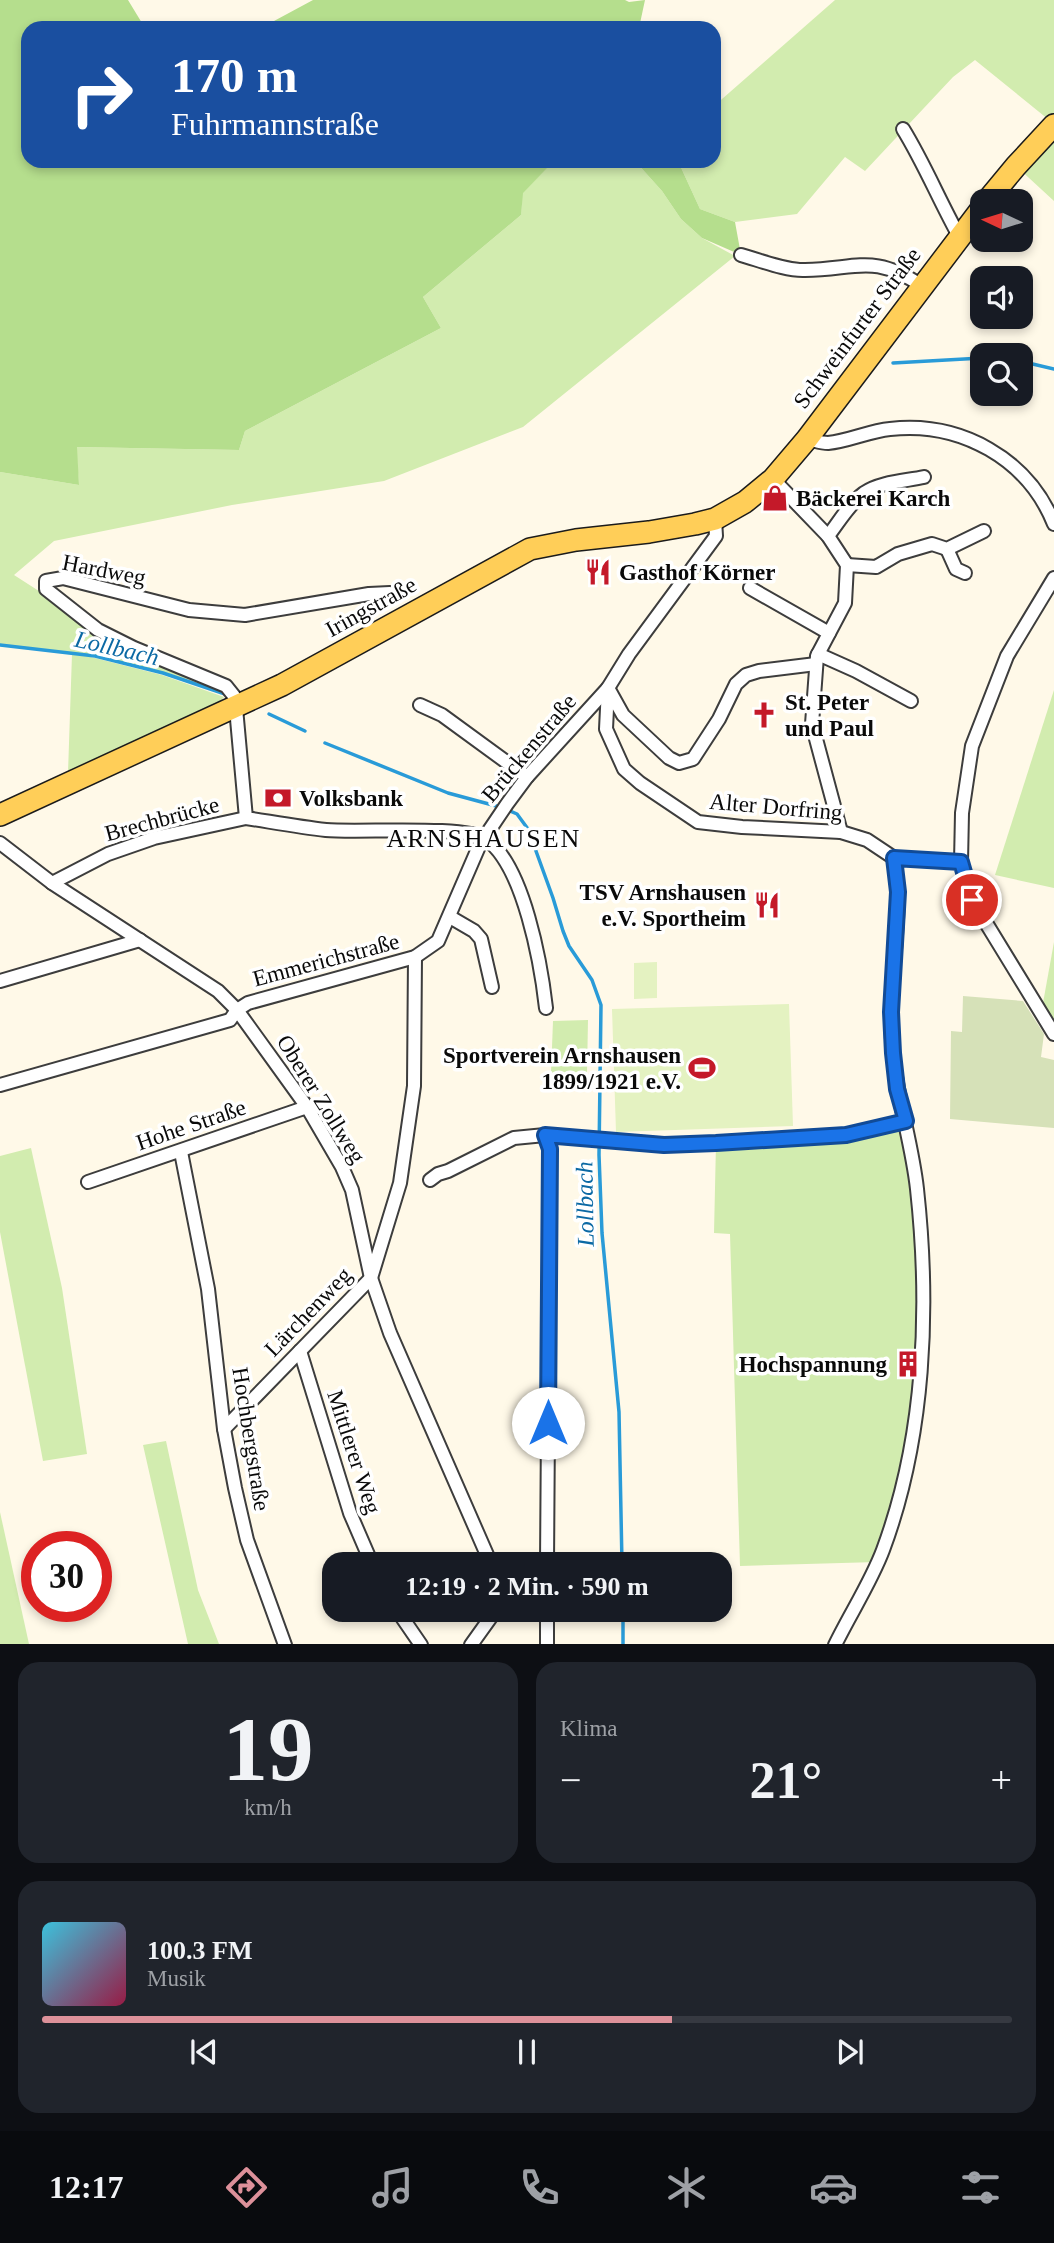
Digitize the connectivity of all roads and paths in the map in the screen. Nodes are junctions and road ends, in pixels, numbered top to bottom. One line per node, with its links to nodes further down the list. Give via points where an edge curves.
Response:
1 (1054, 125): 3 (main road)
2 (903, 129): 5 (street)
3 (997, 189)
4 (970, 223): 5 (main road, Schweinfurter Straße)
5 (959, 236): 7 (main road, Schweinfurter Straße)
6 (741, 255): 7 (street, via 802,271 869,264 892,269)
7 (922, 286): 8 (main road, Schweinfurter Straße)
8 (807, 439): 10 (main road, Schweinfurter Straße); 12 (street, via 826,443 892,429 961,437 987,447 1032,483)
9 (923, 477): 14 (street, via 865,493)
10 (773, 479): 11 (main road, Iringstraße); 14 (street)
11 (715, 519): 23 (street, Alter Dorfring, via 716,536); 26 (main road, Iringstraße, via 530,549)
12 (1054, 524)
13 (984, 531): 15 (street)
14 (828, 536): 16 (street)
15 (947, 549): 16 (street, via 932,544 898,554 876,567); 17 (street, via 956,569)
16 (846, 565): 21 (street, via 845,603)
17 (965, 573)
18 (1054, 578): 34 (street, via 1007,656 972,746 962,814)
19 (750, 588): 21 (street)
20 (390, 593): 26 (street, Hardweg, via 245,615 189,610 63,578 46,581 46,589 98,630 226,686)
21 (829, 632): 22 (street)
22 (817, 659): 23 (street, via 746,675 736,684 693,759 679,763 624,715); 24 (street, via 856,671); 30 (street, via 811,724)
23 (608, 688): 27 (street, Brückenstraße); 30 (street, Alter Dorfring, via 606,729 624,769 678,810 705,824)
24 (911, 701)
25 (420, 705): 27 (street, via 442,715)
26 (236, 708): 28 (main road, Iringstraße); 29 (street)
27 (527, 777): 31 (street, Brückenstraße)
28 (0, 815)
29 (246, 818): 31 (street, Brechbrücke, via 327,830 450,832); 35 (street, Brechbrücke, via 142,842)
30 (841, 832): 33 (street, Alter Dorfring, via 867,840)
31 (484, 838): 36 (street, Emmerichstraße); 41 (street, via 503,856 517,886 529,920)
32 (0, 844): 35 (street, Oberer Zollweg)
33 (894, 858): 34 (street, Alter Dorfring); 46 (street, via 898,892 891,1012 897,1089)
34 (961, 862): 43 (street, via 972,900)
35 (52, 883): 37 (street, Oberer Zollweg)
36 (450, 917): 38 (street, Emmerichstraße, via 438,941); 40 (street, via 481,939)
37 (140, 940): 39 (street); 42 (street, Oberer Zollweg, via 218,991)
38 (415, 957): 42 (street, Emmerichstraße, via 248,1003); 51 (street, Lärchenweg, via 414,1086 400,1183)
39 (0, 981)
40 (492, 987)
41 (547, 1008)
42 (237, 1010): 44 (street, Emmerichstraße, via 230,1020); 45 (street, Oberer Zollweg)
43 (1054, 1034)
44 (0, 1085)
45 (307, 1107): 48 (street, Hohe Straße); 51 (street, Oberer Zollweg, via 352,1190)
46 (906, 1121): 47 (street, via 846,1135 716,1143 664,1145); 64 (street, via 917,1188 925,1306 911,1453 883,1552)
47 (545, 1135): 49 (street, via 514,1138); 56 (street, via 550,1149)
48 (181, 1152): 50 (street, Hohe Straße); 53 (street, Hochbergstraße, via 208,1289)
49 (430, 1180)
50 (88, 1182)
51 (371, 1278): 52 (street, Lärchenweg); 55 (street, Oberer Zollweg, via 390,1333)
52 (300, 1351): 53 (street, Lärchenweg); 54 (street, Mittlerer Weg, via 350,1513)
53 (225, 1429): 60 (street, Hochbergstraße, via 247,1540)
54 (367, 1552)
55 (486, 1552)
56 (547, 1552)
57 (405, 1622): 61 (street)
58 (487, 1622): 62 (street)
59 (547, 1622): 63 (street)
60 (285, 1644)
61 (421, 1644)
62 (471, 1644)
63 (547, 1644)
64 (835, 1644)

